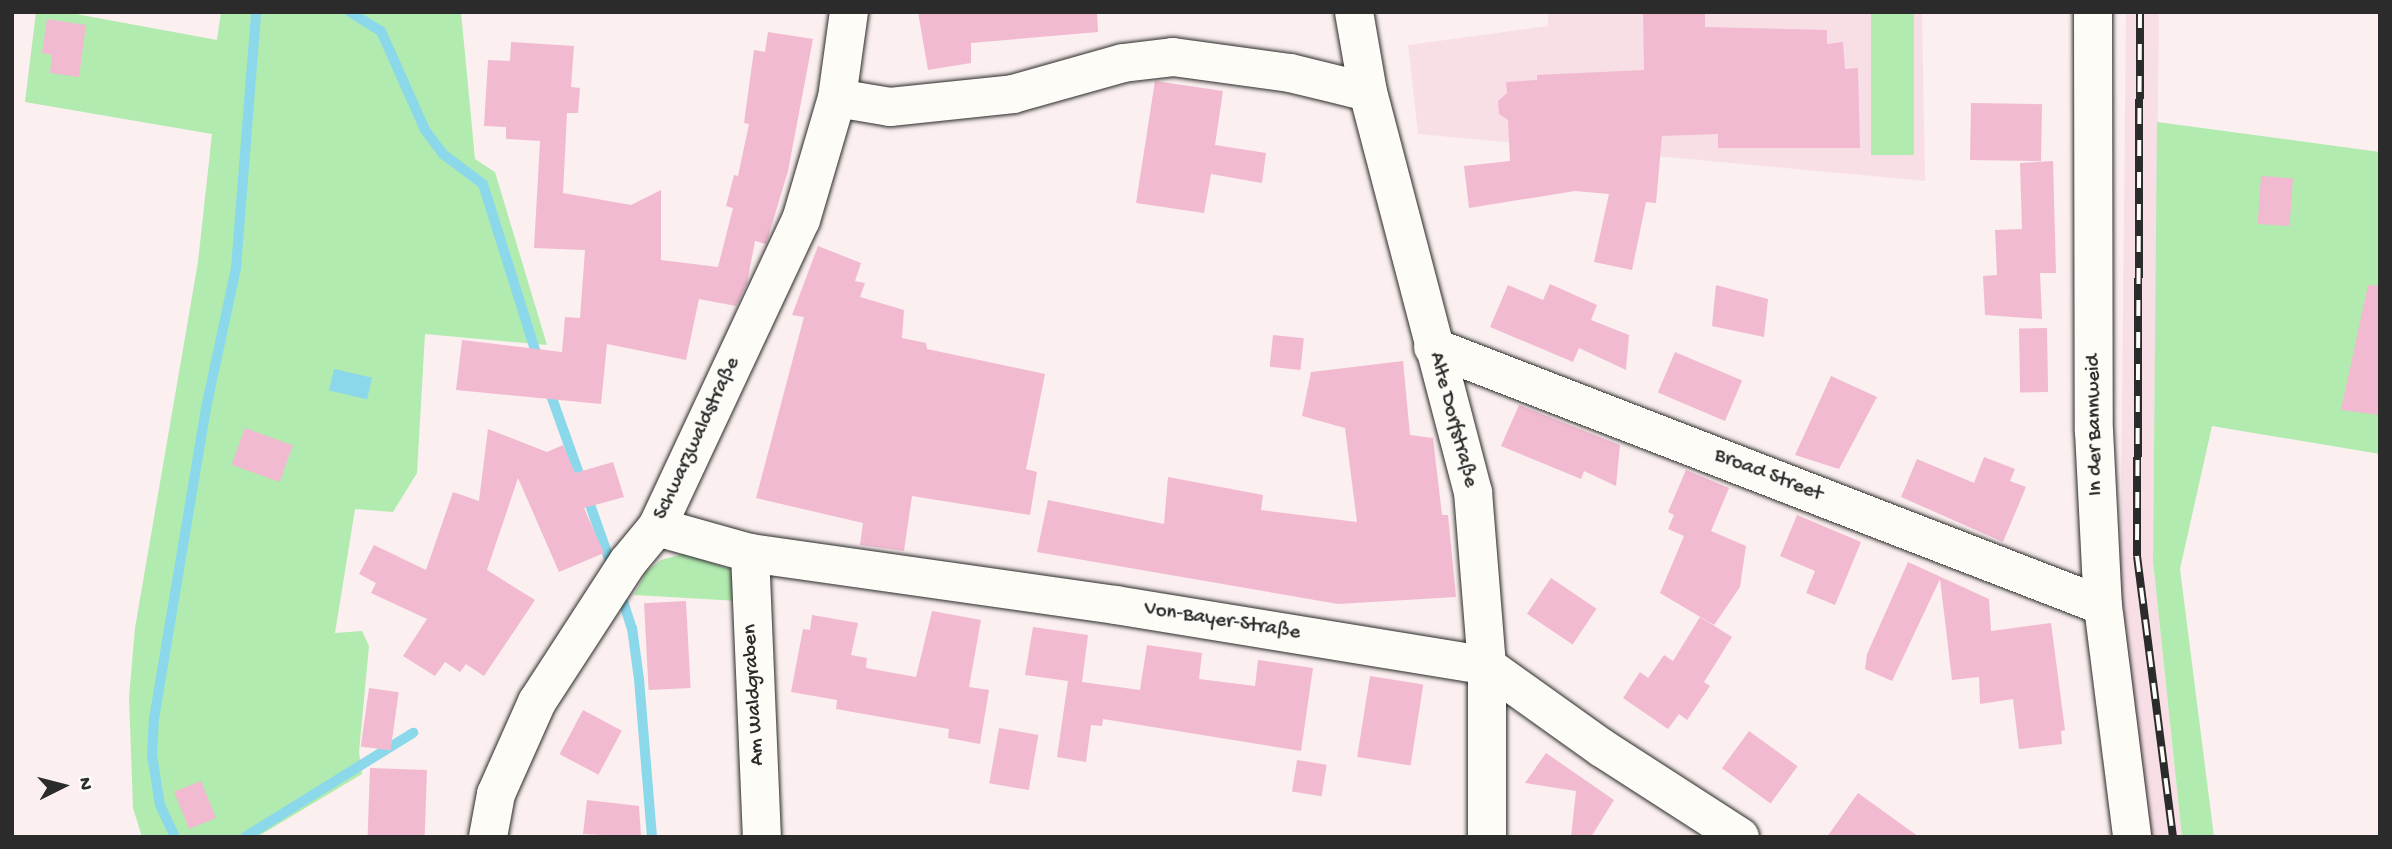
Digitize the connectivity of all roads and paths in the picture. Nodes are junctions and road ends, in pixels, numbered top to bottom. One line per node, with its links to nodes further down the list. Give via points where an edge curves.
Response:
1 (849, 12): 5 (street, Schwarzwaldstraße)
2 (1354, 12): 4 (street, Alte Dorfstraße)
3 (2093, 12): 9 (street, In der Bannweid, via 2094,431)
4 (1368, 92): 5 (street, via 1290,73 1173,57 1123,63 1013,94 890,107); 6 (street, Alte Dorfstraße)
5 (837, 98): 7 (street, Schwarzwaldstraße, via 801,220)
6 (1433, 347): 9 (street, Broad Street); 10 (street, Alte Dorfstraße, via 1473,492)
7 (657, 527): 8 (street, Von-Bayer-Straße); 11 (street, Schwarzwaldstraße, via 628,562 537,702 496,794)
8 (750, 553): 10 (street, Von-Bayer-Straße, via 1102,603); 12 (street, Am Waldgraben)
9 (2103, 606): 15 (street, In der Bannweid)
10 (1487, 666): 13 (street, Alte Dorfstraße); 14 (street, Von-Bayer-Straße, via 1602,748)
11 (488, 837)
12 (762, 837)
13 (1487, 837)
14 (1740, 837)
15 (2132, 837)

